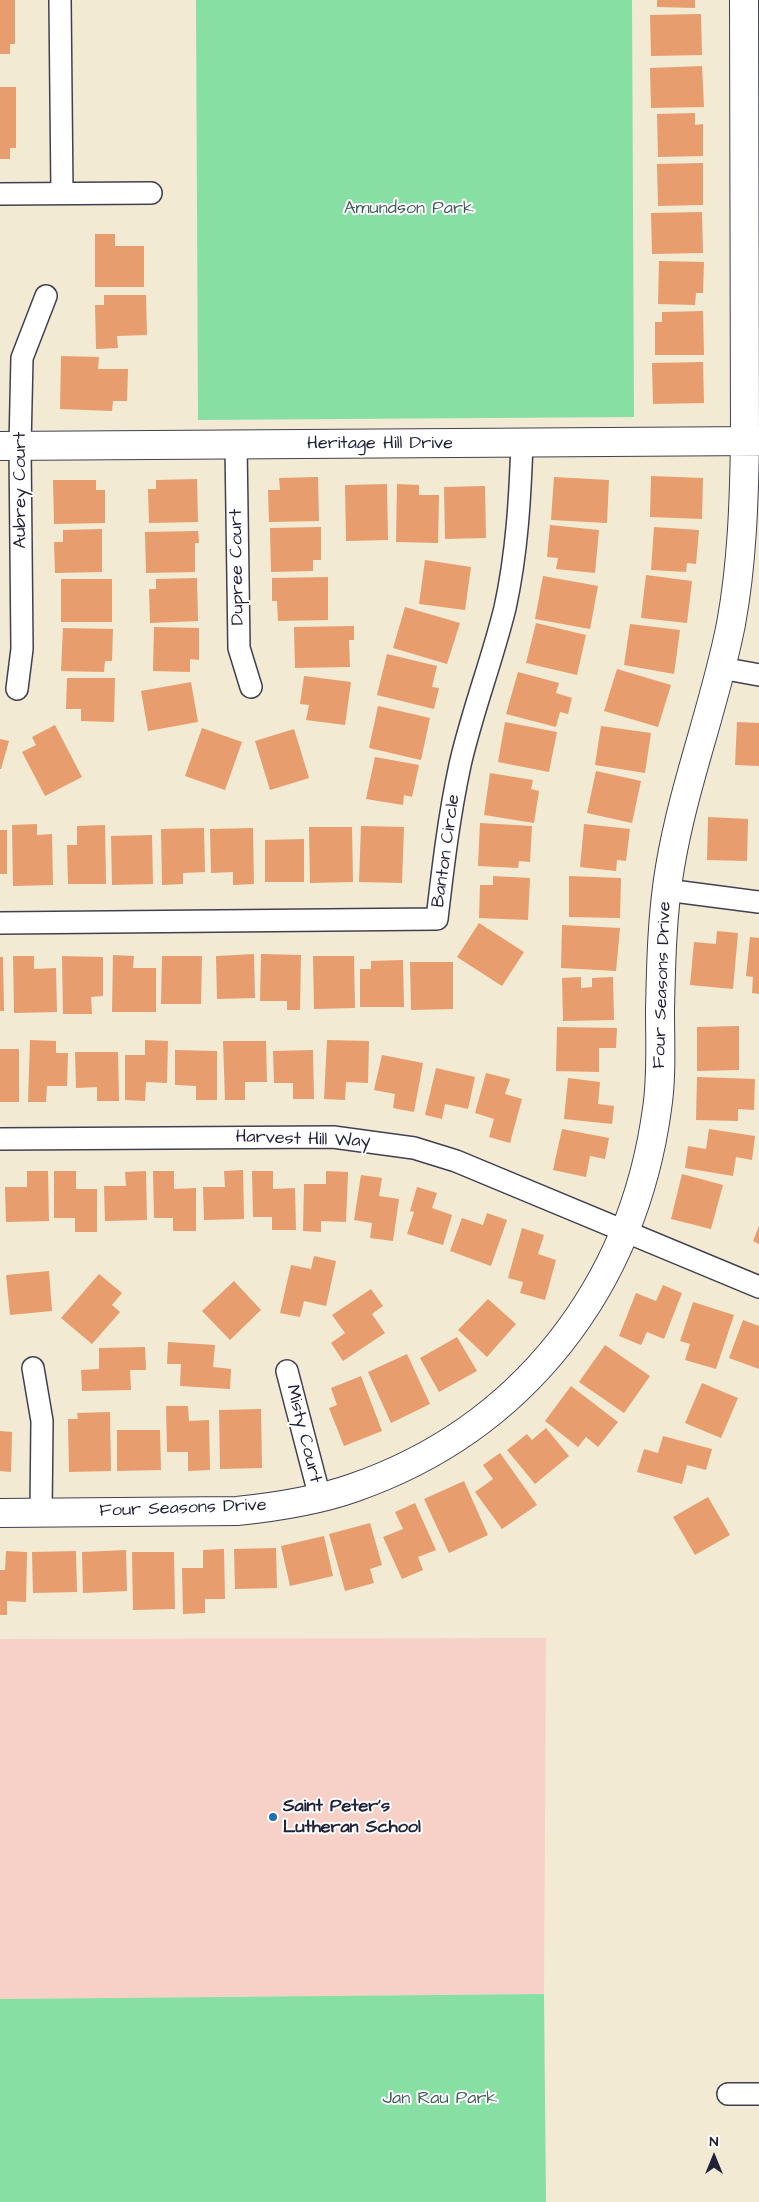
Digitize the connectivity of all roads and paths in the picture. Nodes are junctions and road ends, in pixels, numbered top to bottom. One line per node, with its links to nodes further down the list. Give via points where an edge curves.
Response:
1 (60, 0): 3 (street)
2 (744, 0): 6 (street, Four Seasons Drive)
3 (62, 193): 4 (street); 5 (street)
4 (151, 193)
5 (0, 194)
6 (752, 216): 8 (street, Four Seasons Drive)
7 (46, 296): 11 (street, Aubrey Court, via 22,358)
8 (752, 441): 9 (street, Heritage Hill Drive); 12 (street, Four Seasons Drive, via 740,566)
9 (522, 442): 10 (street, Heritage Hill Drive); 18 (street, Banton Circle, via 515,557 504,610 460,765 446,837 437,919)
10 (236, 445): 11 (street, Heritage Hill Drive); 14 (street, Dupree Court, via 239,648)
11 (10, 446): 15 (street, Aubrey Court, via 22,650)
12 (721, 668): 13 (street); 16 (street, Four Seasons Drive, via 690,773)
13 (759, 675)
14 (251, 687)
15 (17, 689)
16 (666, 890): 17 (street); 20 (street, Four Seasons Drive, via 658,1105 649,1160)
17 (759, 902)
18 (0, 923)
19 (0, 1139): 20 (street, Harvest Hill Way, via 333,1137 377,1142 414,1148 456,1161)
20 (626, 1231): 21 (street, Harvest Hill Way); 24 (street, Four Seasons Drive, via 594,1297 562,1342 502,1404 438,1449 396,1471)
21 (759, 1287)
22 (32, 1368): 26 (street, via 42,1421)
23 (287, 1371): 24 (street, Misty Court)
24 (320, 1498): 26 (street, Four Seasons Drive, via 276,1507 237,1510)
25 (0, 1513): 26 (street, Four Seasons Drive)
26 (41, 1513)
27 (728, 2094): 28 (street)
28 (759, 2094)

